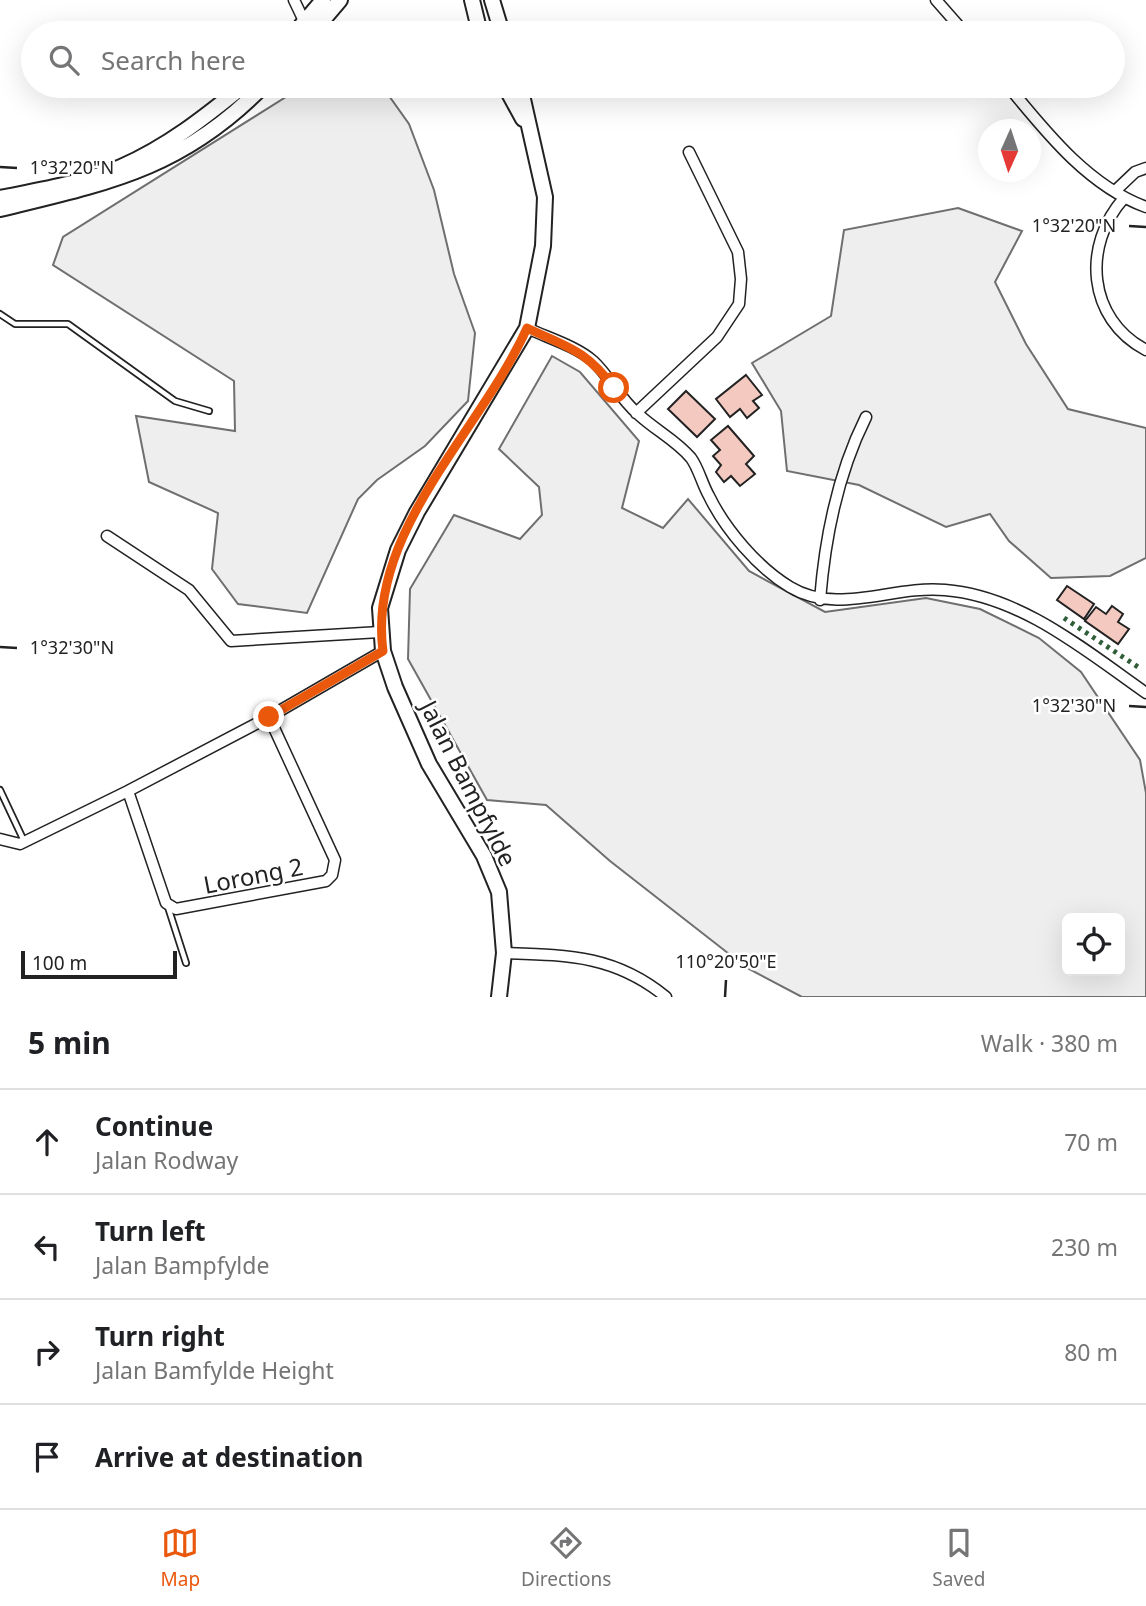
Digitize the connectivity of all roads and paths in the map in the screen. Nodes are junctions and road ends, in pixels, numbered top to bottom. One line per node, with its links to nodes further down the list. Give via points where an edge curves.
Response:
1 (294, 0): 7 (street)
2 (323, 0): 8 (street)
3 (340, 0): 9 (street)
4 (472, 0): 10 (street)
5 (492, 0): 11 (street)
6 (936, 0): 12 (street)
7 (301, 21)
8 (310, 21)
9 (315, 21)
10 (477, 21)
11 (498, 21)
12 (954, 21)
13 (228, 98): 22 (street, via 188,130 121,167)
14 (249, 98): 25 (street, via 195,143 155,164 113,182)
15 (512, 98): 18 (street, Jalan Bampfylde)
16 (523, 98): 18 (street, Jalan Bampfylde)
17 (1018, 98): 21 (street, via 1065,151)
18 (529, 130): 27 (street, Jalan Bampfylde, via 545,197 543,246)
19 (689, 152): 30 (street, via 738,252 739,304 717,337)
20 (1146, 168): 21 (street)
21 (1115, 191): 23 (street)
22 (0, 198)
23 (1125, 198): 24 (street); 28 (street, via 1104,225 1098,285 1101,305 1111,323)
24 (1146, 206)
25 (0, 209)
26 (0, 314): 29 (lane, via 15,324 68,324 175,401)
27 (527, 328): 30 (street, via 595,362); 34 (street, Jalan Bampfylde, via 442,467 398,550 380,608)
28 (1146, 350)
29 (209, 411)
30 (636, 413): 33 (street, via 693,460 722,519 759,561 788,586)
31 (866, 416): 33 (street, via 841,480)
32 (107, 536): 34 (street, via 189,590 231,641)
33 (820, 600): 36 (street, via 854,601 919,589 975,595 1050,627)
34 (380, 632): 35 (street, Jalan Bampfylde)
35 (383, 651): 37 (street); 43 (street, Jalan Bampfylde, via 429,764 484,856 499,892)
36 (1146, 693)
37 (269, 717): 39 (street); 42 (street, Lorong 2, via 335,860 332,875 326,881)
38 (0, 790): 41 (lane)
39 (128, 791): 41 (street); 42 (street)
40 (0, 839): 41 (street, via 13,844)
41 (25, 841)
42 (171, 906): 44 (lane)
43 (504, 953): 45 (street, Jalan Bampfylde); 46 (street, via 562,955 615,965)
44 (186, 964)
45 (499, 997)
46 (666, 997)

